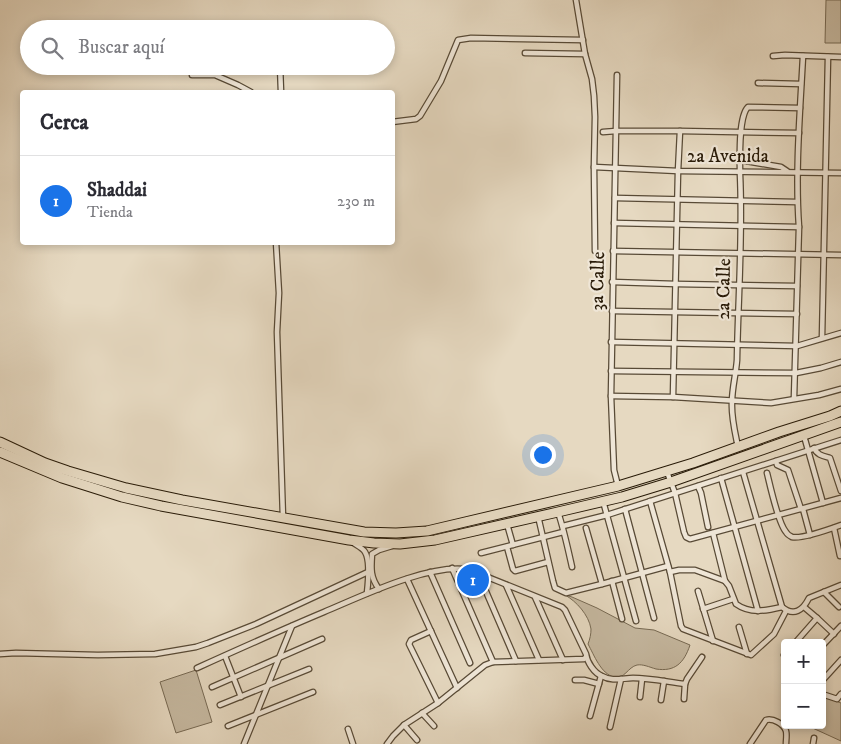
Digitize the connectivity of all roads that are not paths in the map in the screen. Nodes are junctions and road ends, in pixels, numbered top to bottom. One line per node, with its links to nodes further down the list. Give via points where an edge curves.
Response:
1 (576, 0): 2 (street)
2 (583, 40): 4 (street); 19 (street, via 458,40 441,80 420,116)
3 (525, 53): 4 (street)
4 (586, 54): 26 (street, via 594,96)
5 (773, 56): 6 (street)
6 (803, 56): 7 (street); 15 (street)
7 (828, 57): 8 (street); 32 (street)
8 (841, 57)
9 (192, 75): 11 (street)
10 (215, 75): 16 (street)
11 (215, 75)
12 (280, 75): 17 (street)
13 (617, 75): 20 (street, 3a Calle)
14 (758, 82): 15 (street)
15 (801, 84): 18 (street)
16 (247, 90)
17 (281, 90)
18 (800, 108): 22 (street, 2a Calle, via 748,107); 24 (street)
19 (395, 122)
20 (616, 131): 21 (street); 23 (street); 27 (street, 3a Calle)
21 (680, 131): 22 (street); 28 (street)
22 (740, 131): 24 (street); 25 (street, 2a Calle)
23 (603, 132)
24 (799, 133): 31 (street)
25 (740, 160): 29 (street, 2a Calle); 30 (street)
26 (594, 168): 27 (street, 2a Avenida); 43 (street)
27 (615, 169): 28 (street, 2a Avenida); 34 (street, 3a Calle)
28 (678, 171): 29 (street, 2a Avenida); 35 (street)
29 (740, 171): 30 (street, 2a Avenida); 36 (street, 2a Calle)
30 (788, 171): 31 (street, 2a Avenida)
31 (798, 172): 32 (street, 2a Avenida); 37 (street)
32 (825, 172): 33 (street, 2a Avenida); 48 (street)
33 (841, 173)
34 (615, 198): 35 (street); 38 (street, 3a Calle)
35 (678, 199): 36 (street); 39 (street)
36 (742, 200): 37 (street); 40 (street, 2a Calle)
37 (797, 202): 41 (street)
38 (614, 223): 39 (street); 44 (street, 3a Calle)
39 (677, 223): 40 (street); 45 (street)
40 (741, 225): 41 (street); 46 (street, 2a Calle)
41 (799, 227): 47 (street)
42 (276, 245): 105 (street)
43 (595, 250)
44 (613, 251): 45 (street); 50 (street, 3a Calle)
45 (677, 252): 46 (street); 51 (street)
46 (740, 254): 47 (street); 52 (street, 2a Calle)
47 (798, 254): 48 (street); 53 (street)
48 (824, 255): 49 (street); 59 (street)
49 (841, 255)
50 (612, 282): 51 (street); 54 (street, 3a Calle)
51 (676, 284): 52 (street); 55 (street)
52 (739, 285): 53 (street); 56 (street, 2a Calle)
53 (797, 286): 57 (street)
54 (612, 311): 55 (street); 60 (street, 3a Calle)
55 (675, 312): 56 (street); 61 (street)
56 (739, 313): 57 (street); 62 (street, 2a Calle)
57 (797, 314): 63 (street)
58 (841, 333): 59 (street)
59 (822, 338): 63 (street)
60 (611, 342): 61 (street); 65 (street, 3a Calle)
61 (675, 343): 62 (street); 66 (street)
62 (737, 345): 63 (street); 67 (street, 2a Calle)
63 (797, 346): 68 (street)
64 (841, 362): 68 (street)
65 (611, 371): 66 (street); 70 (street, 3a Calle)
66 (674, 372): 67 (street); 71 (street)
67 (736, 372): 68 (street); 73 (street, 2a Calle)
68 (796, 373): 72 (street)
69 (841, 388): 72 (street)
70 (611, 396): 71 (street); 89 (street, 3a Calle, via 614,470)
71 (673, 397): 73 (street)
72 (794, 398): 73 (street, via 771,403)
73 (732, 400): 79 (street, 2a Calle)
74 (841, 412): 79 (highway)
75 (841, 422): 76 (highway)
76 (804, 436): 81 (street); 88 (highway)
77 (841, 440): 80 (street)
78 (0, 442): 99 (highway, via 53,466 104,482 157,496)
79 (738, 447): 84 (highway)
80 (814, 448): 81 (street); 91 (street, via 820,455 830,458)
81 (808, 450): 83 (street); 96 (street)
82 (0, 452): 104 (highway, via 103,492)
83 (776, 461): 85 (street); 98 (street, via 777,465 788,470)
84 (667, 472): 88 (street); 89 (highway)
85 (743, 472): 87 (street); 106 (street)
86 (767, 473): 102 (street)
87 (721, 478): 90 (street); 112 (street)
88 (671, 482): 92 (street); 94 (highway)
89 (618, 486): 105 (highway, via 427,531 396,534 364,532)
90 (698, 486): 92 (street); 111 (street)
91 (841, 491)
92 (675, 493): 95 (street); 116 (street, via 686,537 690,539)
93 (841, 498): 96 (street)
94 (603, 501): 100 (highway); 101 (street)
95 (650, 501): 97 (street); 126 (street)
96 (822, 503): 98 (street)
97 (625, 509): 101 (street); 131 (street)
98 (802, 509): 102 (street); 117 (street)
99 (242, 511): 104 (highway, via 248,514 247,518); 105 (highway)
100 (558, 512): 103 (highway); 110 (street)
101 (606, 515): 110 (street); 134 (street)
102 (779, 515): 106 (street); 117 (street, via 786,534 792,537)
103 (538, 516): 108 (highway); 118 (street)
104 (222, 517): 107 (highway)
105 (283, 518): 107 (highway, via 278,521 251,517)
106 (757, 521): 112 (street); 150 (street)
107 (256, 523): 119 (highway)
108 (507, 524): 120 (highway); 121 (street)
109 (841, 525): 114 (street)
110 (563, 526): 115 (street)
111 (708, 527)
112 (735, 527): 116 (street); 151 (street)
113 (586, 528): 138 (street)
114 (834, 528): 117 (street); 124 (street)
115 (563, 532): 118 (street); 127 (street)
116 (713, 533): 137 (street)
117 (810, 534)
118 (542, 538): 121 (street); 125 (street)
119 (349, 540): 120 (highway); 129 (street, via 366,553)
120 (400, 544): 141 (street, via 372,554 374,582)
121 (513, 545): 122 (street)
122 (507, 546): 123 (street); 125 (street, via 515,571)
123 (481, 553)
124 (840, 556)
125 (548, 562): 138 (street, via 555,588 560,591 566,593)
126 (668, 566): 131 (street); 132 (street)
127 (572, 567)
128 (452, 568): 130 (street); 133 (street); 175 (street)
129 (368, 572): 144 (street); 165 (street, via 256,624 196,647 155,654)
130 (430, 572): 135 (street); 176 (street)
131 (643, 572): 134 (street); 152 (street)
132 (670, 572): 137 (street, via 695,570); 163 (street, via 682,626)
133 (478, 573): 139 (street); 174 (street)
134 (625, 578): 136 (street); 155 (street)
135 (407, 579): 141 (street); 159 (street)
136 (612, 581): 138 (street); 154 (street)
137 (725, 581): 146 (street)
138 (602, 584)
139 (506, 585): 145 (street); 171 (street)
140 (841, 585): 143 (street)
141 (379, 589): 144 (street)
142 (698, 591): 149 (street)
143 (824, 592): 147 (street); 148 (street, via 809,598)
144 (367, 594): 156 (street)
145 (535, 597): 170 (street, via 565,610); 172 (street)
146 (734, 599): 149 (street); 151 (street, via 742,608)
147 (839, 607)
148 (804, 608): 150 (street, via 794,612); 153 (street)
149 (703, 609): 163 (street)
150 (784, 609): 151 (street); 166 (street, via 774,634 752,655)
151 (758, 611)
152 (654, 618)
153 (817, 618): 160 (street); 162 (street)
154 (622, 619)
155 (636, 621)
156 (292, 626): 167 (street); 169 (street)
157 (841, 626): 160 (street)
158 (739, 628): 166 (street)
159 (431, 631): 190 (street); 198 (street, via 409,644)
160 (834, 634): 164 (street)
161 (322, 639): 169 (street)
162 (799, 639)
163 (713, 641): 166 (street)
164 (826, 642)
165 (0, 654)
166 (747, 654)
167 (225, 656): 177 (street); 181 (street)
168 (702, 656): 187 (street)
169 (280, 657): 181 (street); 188 (street)
170 (586, 657): 172 (street); 179 (street)
171 (540, 660): 172 (street); 174 (street)
172 (563, 660)
173 (841, 660): 180 (street)
174 (516, 661): 175 (street)
175 (493, 662): 190 (street)
176 (470, 663)
177 (197, 668)
178 (308, 669): 188 (street)
179 (601, 676): 182 (street); 186 (street)
180 (826, 677)
181 (233, 678): 189 (street); 194 (street)
182 (621, 679): 183 (street); 206 (street)
183 (642, 679): 185 (street); 195 (street)
184 (575, 680): 186 (street)
185 (664, 681): 187 (street); 197 (street)
186 (599, 684): 202 (street)
187 (685, 684): 196 (street)
188 (268, 686): 194 (street); 201 (street)
189 (212, 687)
190 (457, 688): 198 (street)
191 (313, 692): 201 (street)
192 (841, 694): 193 (street, via 837,699)
193 (826, 695)
194 (241, 697): 199 (street)
195 (640, 697)
196 (684, 699)
197 (661, 700)
198 (438, 704): 200 (street)
199 (220, 705)
200 (422, 713): 203 (street); 205 (street)
201 (256, 715): 204 (street); 210 (street)
202 (590, 716)
203 (404, 725): 209 (street); 212 (street)
204 (228, 726)
205 (434, 726)
206 (610, 727)
207 (348, 729): 211 (street)
208 (814, 738): 215 (street)
209 (417, 740)
210 (244, 744)
211 (353, 744)
212 (387, 744)
213 (750, 744): 214 (street, via 770,719 784,727)
214 (786, 744)
215 (813, 744)

